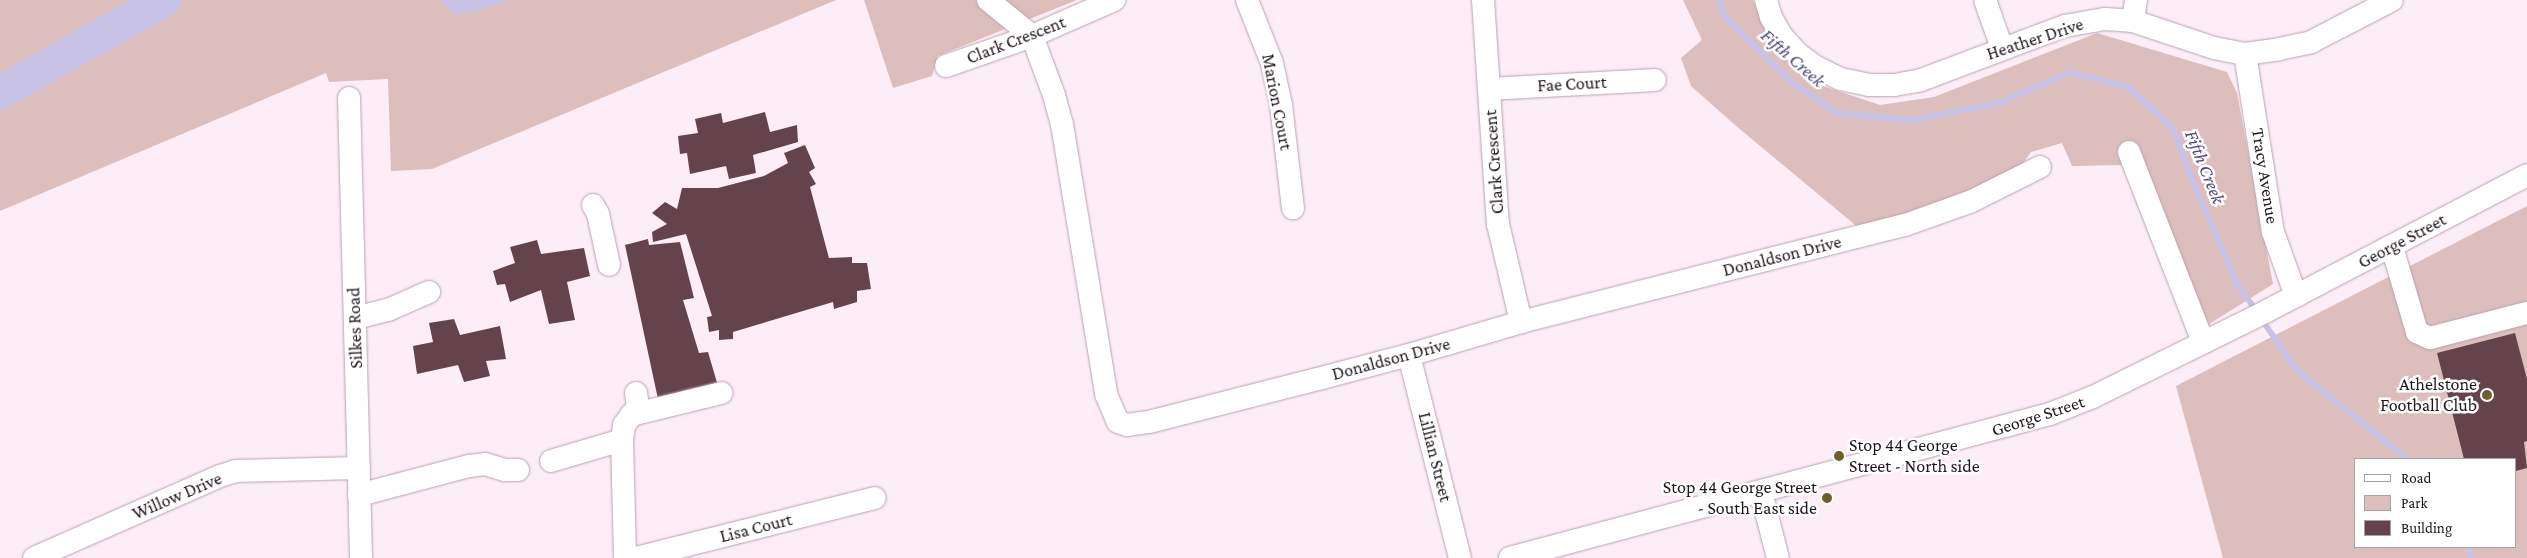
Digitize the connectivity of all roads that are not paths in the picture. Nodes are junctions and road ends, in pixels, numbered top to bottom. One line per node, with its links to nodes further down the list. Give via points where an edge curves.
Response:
1 (988, 0): 9 (street)
2 (1114, 0): 9 (street, Clark Crescent)
3 (1247, 0): 20 (street, Marion Court, via 1272,63 1281,105)
4 (1483, 0): 14 (street, Clark Crescent)
5 (1766, 0): 10 (street, Heather Drive, via 1771,17 1798,54 1841,79 1869,85 1921,80)
6 (1985, 0): 10 (street)
7 (2392, 0): 11 (street, Heather Drive, via 2311,42)
8 (2134, 11): 10 (street, Heather Drive, via 2065,26); 11 (street, Heather Drive, via 2214,48)
9 (1032, 36): 12 (street, Clark Crescent); 29 (street, Donaldson Drive, via 1062,124 1100,365 1106,394 1118,422 1128,425 1149,422)
10 (2002, 48)
11 (2245, 54): 24 (street, Tracy Avenue, via 2273,232)
12 (946, 66)
13 (1655, 80): 14 (street, Fae Court)
14 (1489, 89): 27 (street, Clark Crescent, via 1498,224)
15 (349, 98): 26 (street, Silkes Road)
16 (2129, 152): 28 (street, via 2159,203)
17 (2040, 167): 27 (street, Donaldson Drive, via 1972,201 1906,225)
18 (2527, 175): 21 (street, George Street)
19 (593, 205): 22 (street, via 598,214)
20 (1293, 208)
21 (2392, 247): 24 (street, George Street); 25 (street, via 2417,332 2430,338)
22 (609, 265)
23 (428, 292): 26 (street, via 388,310)
24 (2296, 296): 28 (street, George Street)
25 (2527, 313)
26 (355, 318): 35 (street, Silkes Road)
27 (1521, 322): 29 (street, Donaldson Drive)
28 (2203, 342): 37 (street, George Street, via 2092,397 2050,414)
29 (1409, 355): 44 (street, Lillian Street)
30 (636, 393): 32 (street, via 638,407)
31 (721, 393): 32 (street)
32 (631, 415): 33 (street, via 622,430)
33 (622, 440): 34 (street); 42 (street)
34 (551, 461)
35 (359, 468): 38 (street, Silkes Road); 40 (street, Willow Drive, via 236,472 220,476)
36 (518, 470): 38 (street, via 485,464 469,466)
37 (1760, 492): 45 (street, George Street); 46 (street)
38 (359, 495): 41 (street, Silkes Road)
39 (875, 498): 43 (street, Lisa Court)
40 (34, 558)
41 (361, 558)
42 (625, 558)
43 (636, 558)
44 (1460, 558)
45 (1510, 558)
46 (1778, 558)

